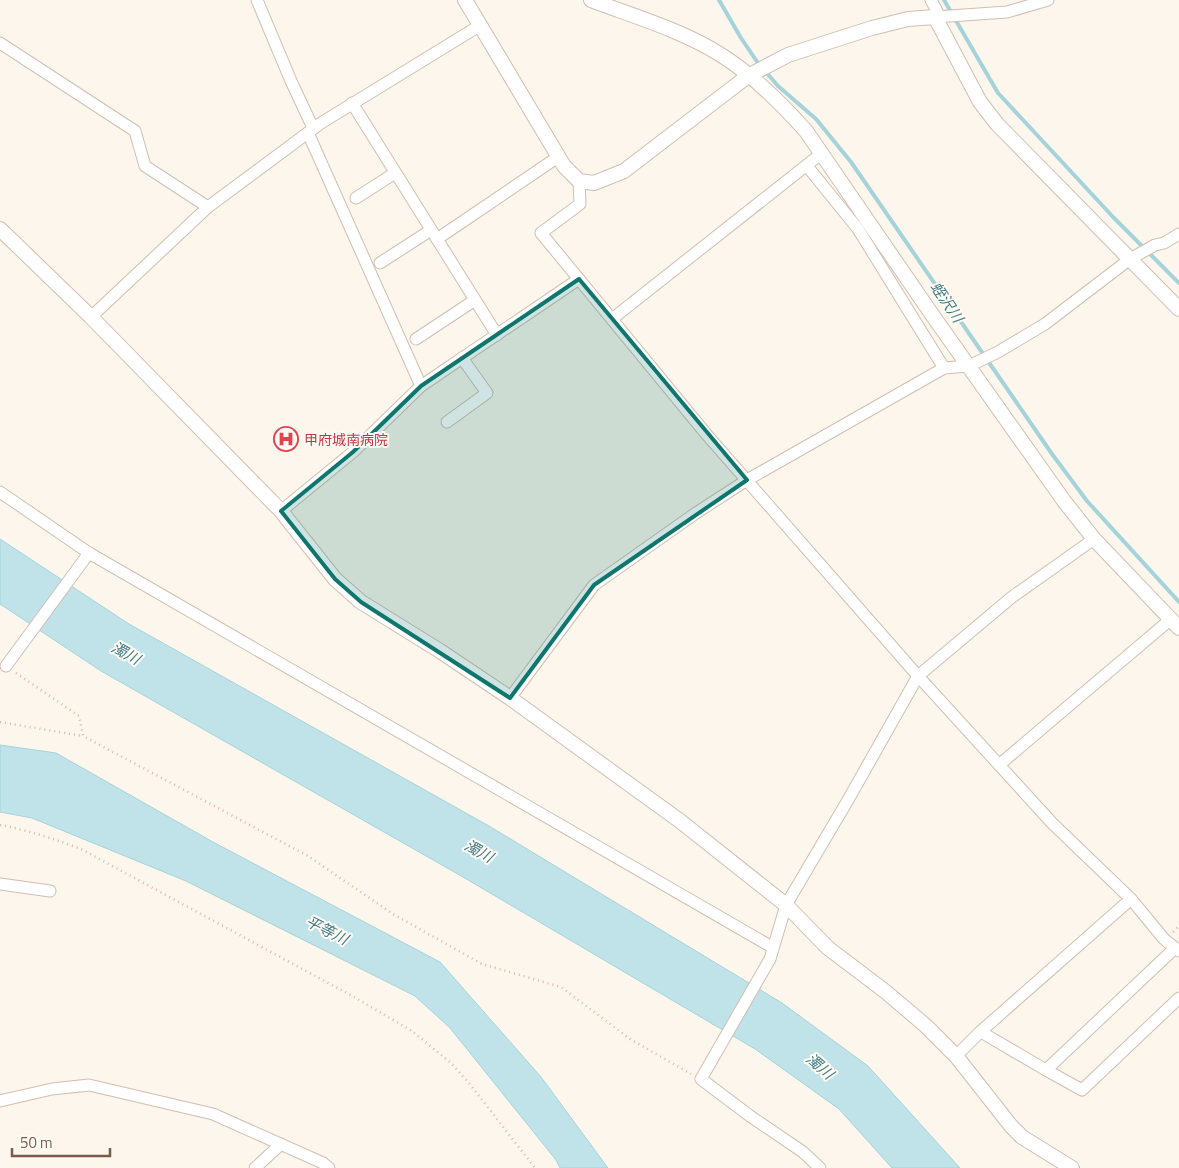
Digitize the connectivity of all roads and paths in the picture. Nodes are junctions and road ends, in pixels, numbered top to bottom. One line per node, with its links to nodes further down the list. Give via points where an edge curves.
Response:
1 (257, 0): 11 (street)
2 (465, 0): 7 (street)
3 (591, 0): 9 (street, via 686,37)
4 (930, 0): 6 (street)
5 (1048, 0): 6 (street, via 1008,12)
6 (939, 16): 9 (street, via 908,19 872,28 788,55); 24 (street, via 980,102 997,124)
7 (479, 26): 10 (street); 13 (street)
8 (0, 43): 19 (street, via 135,131 145,166)
9 (758, 71): 12 (street); 16 (street, via 624,171 594,183)
10 (352, 104): 11 (street); 15 (street)
11 (310, 130): 19 (street); 36 (street)
12 (822, 153): 14 (street); 18 (street)
13 (558, 157): 16 (street); 22 (street)
14 (807, 166): 20 (street); 30 (street)
15 (396, 172): 17 (street); 22 (street)
16 (579, 181): 26 (street, via 580,204 541,233)
17 (356, 198)
18 (858, 206): 20 (street); 34 (street)
19 (208, 207): 29 (street)
20 (846, 214): 35 (street)
21 (0, 229): 29 (street)
22 (434, 234): 25 (street); 27 (street)
23 (1179, 234): 24 (street)
24 (1133, 258): 28 (street); 34 (street, via 1045,324)
25 (380, 264)
26 (579, 280): 30 (street); 31 (street)
27 (475, 300): 31 (street); 32 (street)
28 (1179, 309)
29 (91, 317): 40 (street)
30 (612, 320): 38 (street)
31 (497, 335): 33 (street)
32 (416, 339)
33 (462, 358): 36 (street); 37 (street, via 487,394)
34 (973, 364): 35 (street); 41 (street, via 1064,501)
35 (944, 368): 38 (street)
36 (421, 386): 40 (street, via 353,452)
37 (447, 422)
38 (747, 480): 45 (street); 46 (street, via 594,585)
39 (0, 492): 42 (street)
40 (281, 511): 46 (street, via 335,579 361,602)
41 (1094, 539): 43 (street); 45 (street, via 1012,597)
42 (86, 558): 44 (street); 56 (street)
43 (1175, 623): 49 (street)
44 (6, 666): 48 (path, via 79,716)
45 (918, 676): 49 (street); 54 (street)
46 (510, 698): 54 (street, via 680,821)
47 (0, 722): 48 (path)
48 (82, 736): 61 (path, via 308,856 393,914 482,964 561,987 630,1039)
49 (999, 765): 53 (street)
50 (0, 825): 66 (path, via 51,837 81,849 412,1031 451,1063 469,1083)
51 (0, 884): 52 (street)
52 (50, 891)
53 (1131, 899): 55 (street); 58 (street)
54 (786, 905): 56 (street); 59 (street, via 828,948 893,998)
55 (1177, 949): 60 (street)
56 (771, 953): 61 (street)
57 (1179, 998): 60 (street, via 1082,1090)
58 (981, 1032): 59 (street); 60 (street)
59 (956, 1056): 68 (street, via 1022,1137)
60 (1046, 1070)
61 (704, 1074): 67 (street, via 750,1116)
62 (1, 1101): 63 (street, via 52,1089 89,1085 213,1114)
63 (281, 1144): 64 (street); 65 (street)
64 (255, 1168)
65 (329, 1168)
66 (535, 1168)
67 (820, 1168)
68 (1072, 1168)

